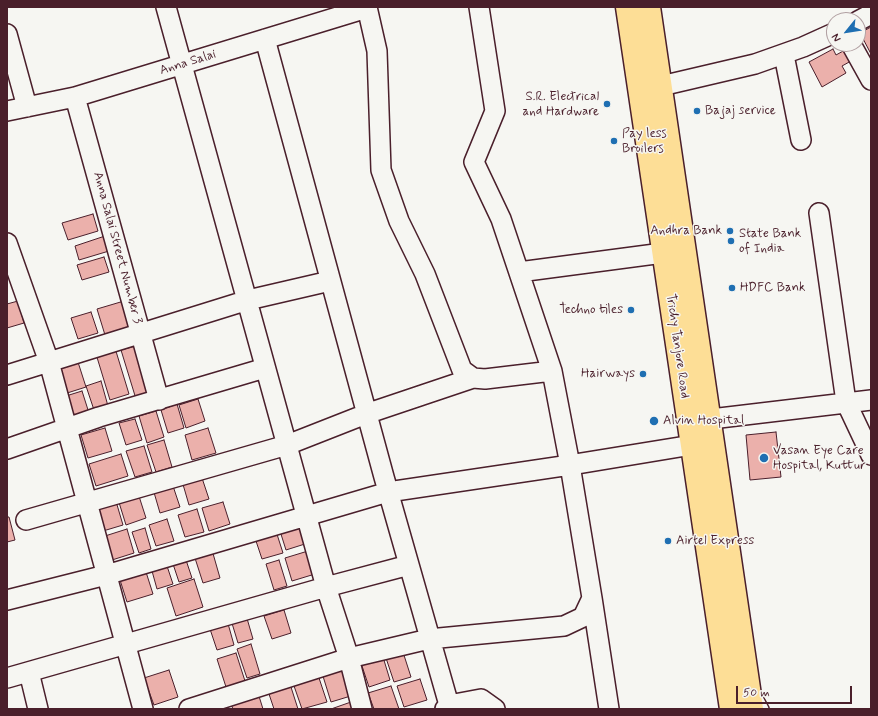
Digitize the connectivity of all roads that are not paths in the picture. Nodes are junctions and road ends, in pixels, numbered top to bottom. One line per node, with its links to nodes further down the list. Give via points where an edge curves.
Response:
1 (166, 7): 11 (street)
2 (479, 7): 21 (street, via 495,111 474,162 501,219)
3 (627, 7): 20 (highway, Trichy Tanjore Road)
4 (649, 7): 13 (highway, Trichy Tanjore Road)
5 (367, 8): 8 (street, Anna Salai); 30 (street, via 377,51 381,170 399,221 425,274 462,370)
6 (7, 34): 15 (street)
7 (826, 37): 10 (street)
8 (265, 40): 11 (street, Anna Salai); 22 (street)
9 (855, 52): 12 (street)
10 (784, 55): 13 (street); 17 (street)
11 (181, 65): 14 (street, Anna Salai); 24 (street)
12 (871, 80)
13 (661, 86): 35 (highway, Trichy Tanjore Road)
14 (74, 96): 15 (street, Anna Salai); 25 (street, Anna Salai Street Number 3)
15 (27, 107): 16 (street, Anna Salai)
16 (7, 111)
17 (801, 140)
18 (819, 213): 33 (street)
19 (7, 243): 23 (street)
20 (663, 254): 21 (street); 38 (highway, Trichy Tanjore Road)
21 (519, 272): 28 (street)
22 (330, 281): 24 (street); 34 (street)
23 (14, 283): 26 (street)
24 (248, 300): 25 (street); 27 (street)
25 (140, 333): 26 (street); 31 (street, Anna Salai Street Number 3)
26 (49, 362): 29 (street); 36 (street)
27 (265, 368): 31 (street); 37 (street)
28 (552, 371): 30 (street, via 485,379); 41 (street)
29 (7, 375)
30 (473, 378): 34 (street)
31 (159, 400): 36 (street)
32 (871, 400): 33 (street)
33 (846, 402): 35 (street); 40 (street)
34 (366, 414): 37 (street); 42 (street)
35 (711, 419): 56 (highway, Trichy Tanjore Road)
36 (68, 428): 39 (street); 43 (street)
37 (287, 445): 43 (street); 44 (street)
38 (692, 445): 41 (street); 64 (highway, Trichy Tanjore Road)
39 (7, 449)
40 (871, 455)
41 (570, 465): 42 (street); 49 (street)
42 (388, 492): 44 (street); 46 (street)
43 (87, 501): 45 (street); 47 (street)
44 (306, 516): 47 (street); 48 (street)
45 (26, 520)
46 (409, 565): 48 (street); 51 (street)
47 (106, 575): 50 (street); 52 (street)
48 (326, 587): 52 (street); 53 (street)
49 (592, 598): 51 (street, via 583,617 564,626); 63 (street)
50 (7, 600)
51 (429, 639): 53 (street); 57 (street)
52 (125, 646): 54 (street); 59 (street)
53 (349, 658): 60 (street); 61 (street)
54 (29, 672): 55 (street); 58 (street)
55 (7, 678)
56 (747, 679): 65 (highway, Trichy Tanjore Road); 66 (lane)
57 (447, 707): 62 (street, via 481,698)
58 (38, 709)
59 (143, 709)
60 (189, 709)
61 (362, 709)
62 (495, 709)
63 (609, 709)
64 (731, 709)
65 (752, 709)
66 (764, 709)

